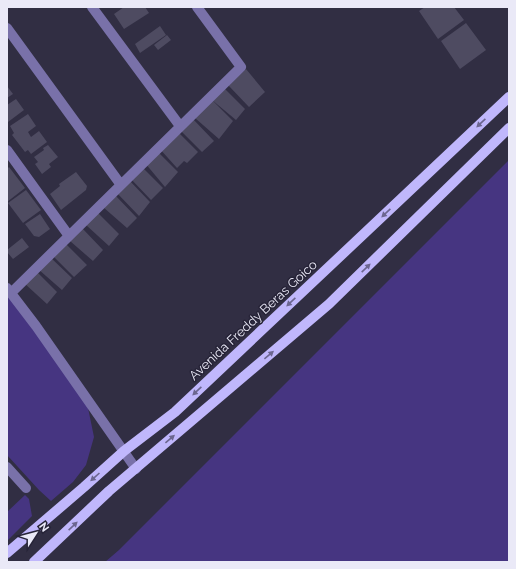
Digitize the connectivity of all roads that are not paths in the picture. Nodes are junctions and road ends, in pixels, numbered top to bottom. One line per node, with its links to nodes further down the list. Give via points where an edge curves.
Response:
1 (92, 7): 5 (street)
2 (197, 7): 5 (street, via 241,67)
3 (7, 28): 8 (street)
4 (509, 97): 11 (main road, Avenida Freddy Beras Goico, one-way to 11, via 175,412)
5 (180, 126): 8 (street)
6 (509, 128): 13 (main road, one-way to 6, via 328,304)
7 (7, 150): 9 (street)
8 (121, 185): 9 (street)
9 (69, 236): 10 (street)
10 (9, 290): 11 (street)
11 (124, 451): 13 (street); 15 (main road, Avenida Freddy Beras Goico, one-way to 15)
12 (7, 467): 14 (street)
13 (136, 468): 16 (main road, one-way to 13)
14 (26, 488)
15 (7, 553)
16 (34, 562)

